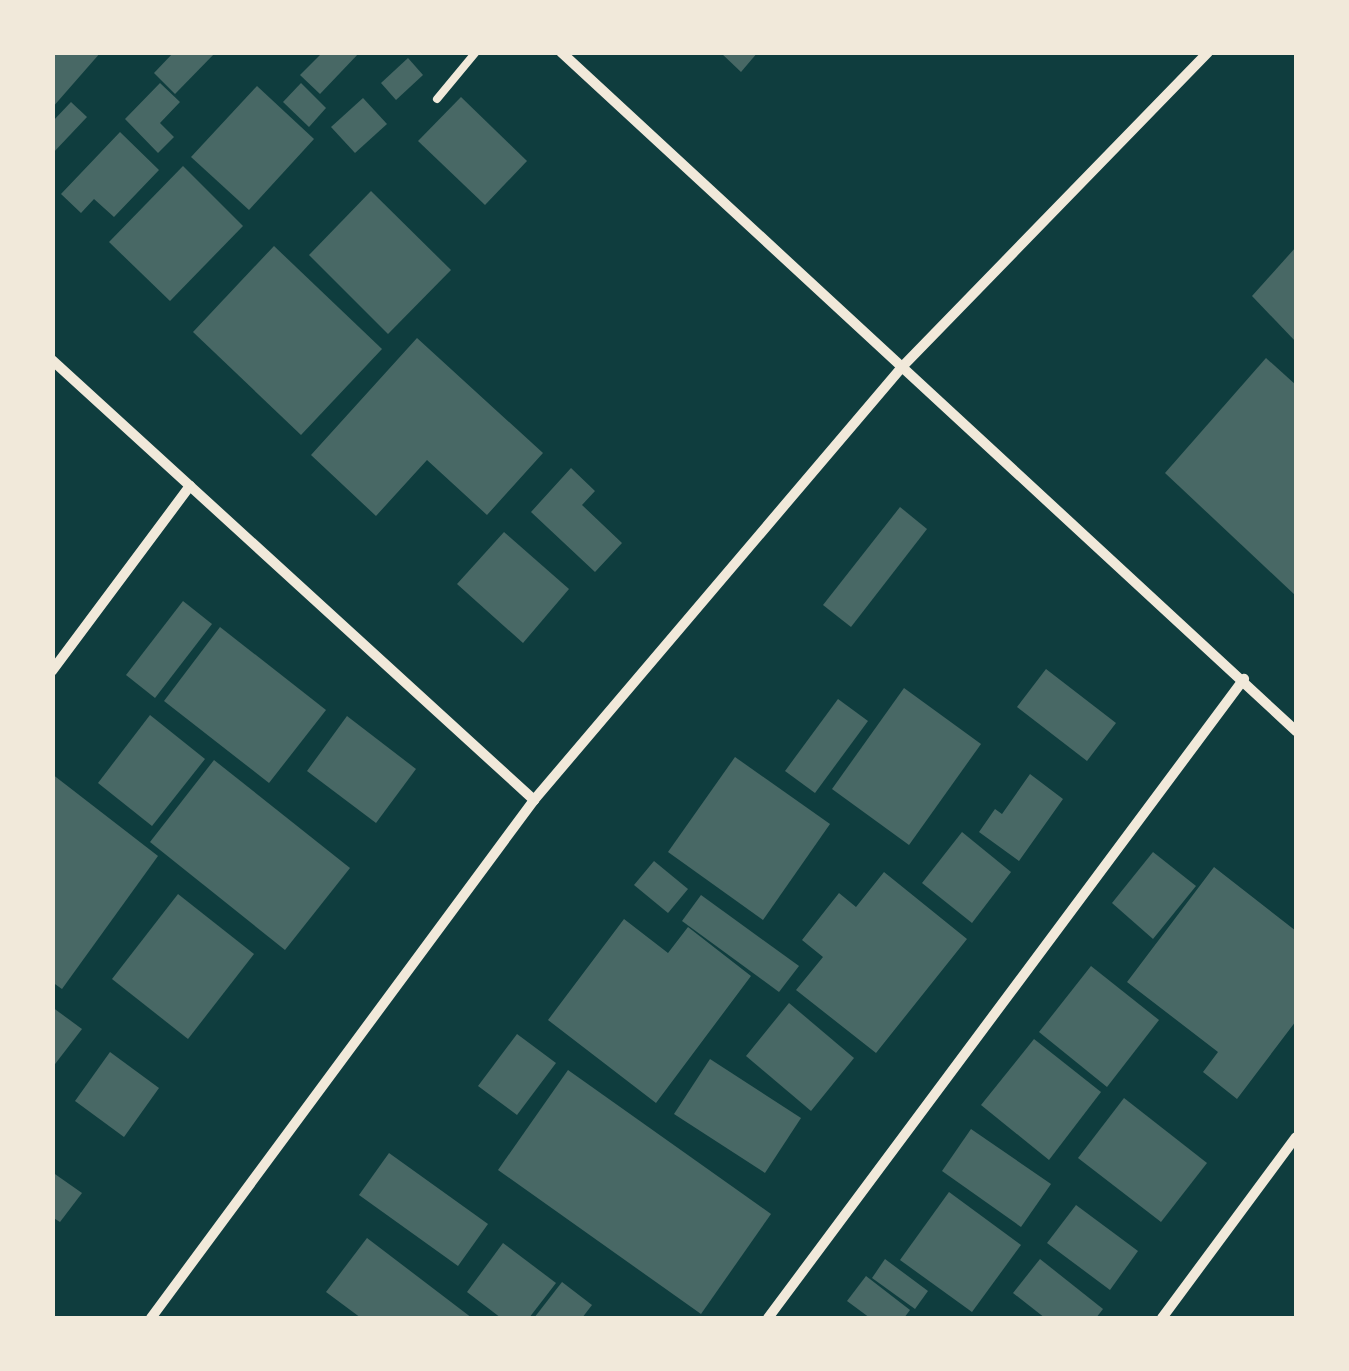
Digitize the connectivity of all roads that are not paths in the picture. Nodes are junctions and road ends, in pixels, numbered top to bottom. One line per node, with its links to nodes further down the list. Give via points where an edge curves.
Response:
1 (476, 52): 4 (lane)
2 (561, 52): 6 (street)
3 (1208, 52): 6 (street)
4 (437, 99)
5 (52, 360): 7 (street)
6 (902, 368): 9 (street); 11 (street)
7 (190, 486): 8 (street); 11 (street)
8 (52, 672)
9 (1244, 679): 10 (street); 14 (street)
10 (1296, 731)
11 (534, 800): 13 (street)
12 (1296, 1136): 15 (street)
13 (151, 1318)
14 (768, 1318)
15 (1162, 1318)

